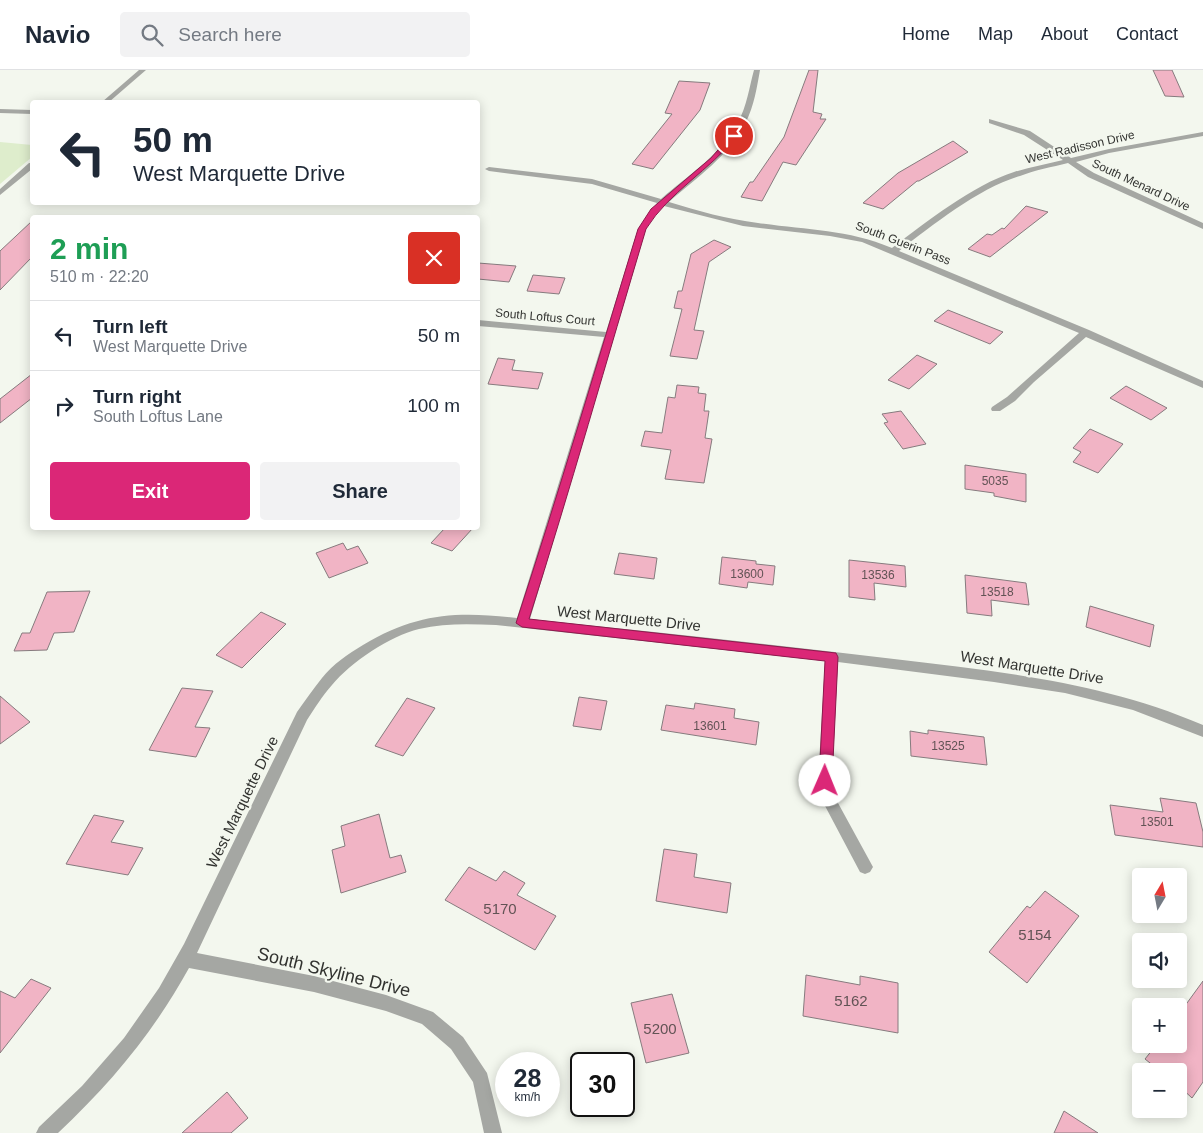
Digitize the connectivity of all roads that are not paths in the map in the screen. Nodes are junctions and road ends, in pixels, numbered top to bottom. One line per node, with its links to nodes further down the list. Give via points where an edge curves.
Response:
1 (143, 70): 3 (street)
2 (757, 70): 12 (street, via 748,108 734,136)
3 (107, 100)
4 (0, 111): 5 (street)
5 (30, 112)
6 (992, 121): 8 (street, South Menard Drive, via 1027,133)
7 (1203, 134): 8 (street, West Radisson Drive)
8 (1067, 160): 13 (street, South Menard Drive, via 1118,189); 14 (street, West Radisson Drive, via 995,183 922,229)
9 (30, 167): 11 (street)
10 (489, 169): 12 (street, South Guerin Pass, via 574,178)
11 (0, 193)
12 (664, 202): 14 (street, South Guerin Pass, via 752,225 850,236); 17 (street, via 642,229)
13 (1203, 226)
14 (894, 251): 16 (street, South Guerin Pass)
15 (480, 323): 17 (street, South Loftus Court)
16 (1086, 332): 18 (street, South Guerin Pass); 19 (street, via 1012,399)
17 (609, 335): 20 (street)
18 (1203, 385)
19 (996, 409)
20 (522, 623): 21 (street, West Marquette Drive); 24 (street, West Marquette Drive, via 458,619 416,625 387,637 350,659 327,681 302,716)
21 (832, 657): 22 (street, West Marquette Drive, via 1065,686 1143,706); 23 (street, via 825,781 831,804)
22 (1203, 731)
23 (865, 867)
24 (185, 959): 25 (street, West Marquette Drive, via 130,1044 88,1092); 26 (street, South Skyline Drive, via 314,984 386,1003 427,1018 457,1043 480,1079)
25 (45, 1133)
26 (493, 1133)

